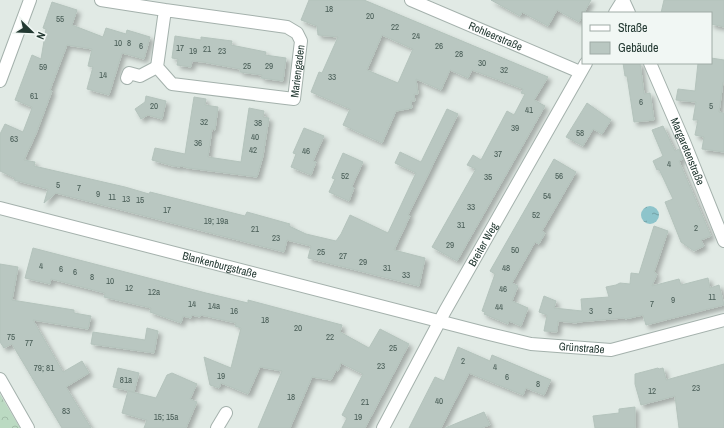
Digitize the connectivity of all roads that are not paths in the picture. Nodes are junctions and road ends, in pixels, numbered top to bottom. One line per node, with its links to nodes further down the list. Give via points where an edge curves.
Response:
1 (30, 0): 12 (street)
2 (101, 0): 5 (street, Mariengaden)
3 (411, 0): 10 (street, Rohleerstraße)
4 (623, 0): 6 (street); 7 (street)
5 (165, 10): 9 (street); 9 (street, Mariengaden, via 287,27 297,34 301,41 294,99 172,84)
6 (616, 12)
7 (629, 12)
8 (650, 64): 14 (street, Margaretenstraße)
9 (157, 67): 11 (street, via 140,76 129,72)
10 (583, 68): 16 (street, Breiter Weg)
11 (127, 78)
12 (0, 81)
13 (0, 208): 16 (street, Blankenburgstraße)
14 (724, 241)
15 (724, 320): 16 (street, Grünstraße, via 611,350 531,344)
16 (439, 321): 21 (street, Breiter Weg)
17 (0, 379): 19 (street)
18 (226, 413): 20 (street)
19 (28, 428)
20 (217, 428)
21 (383, 428)

